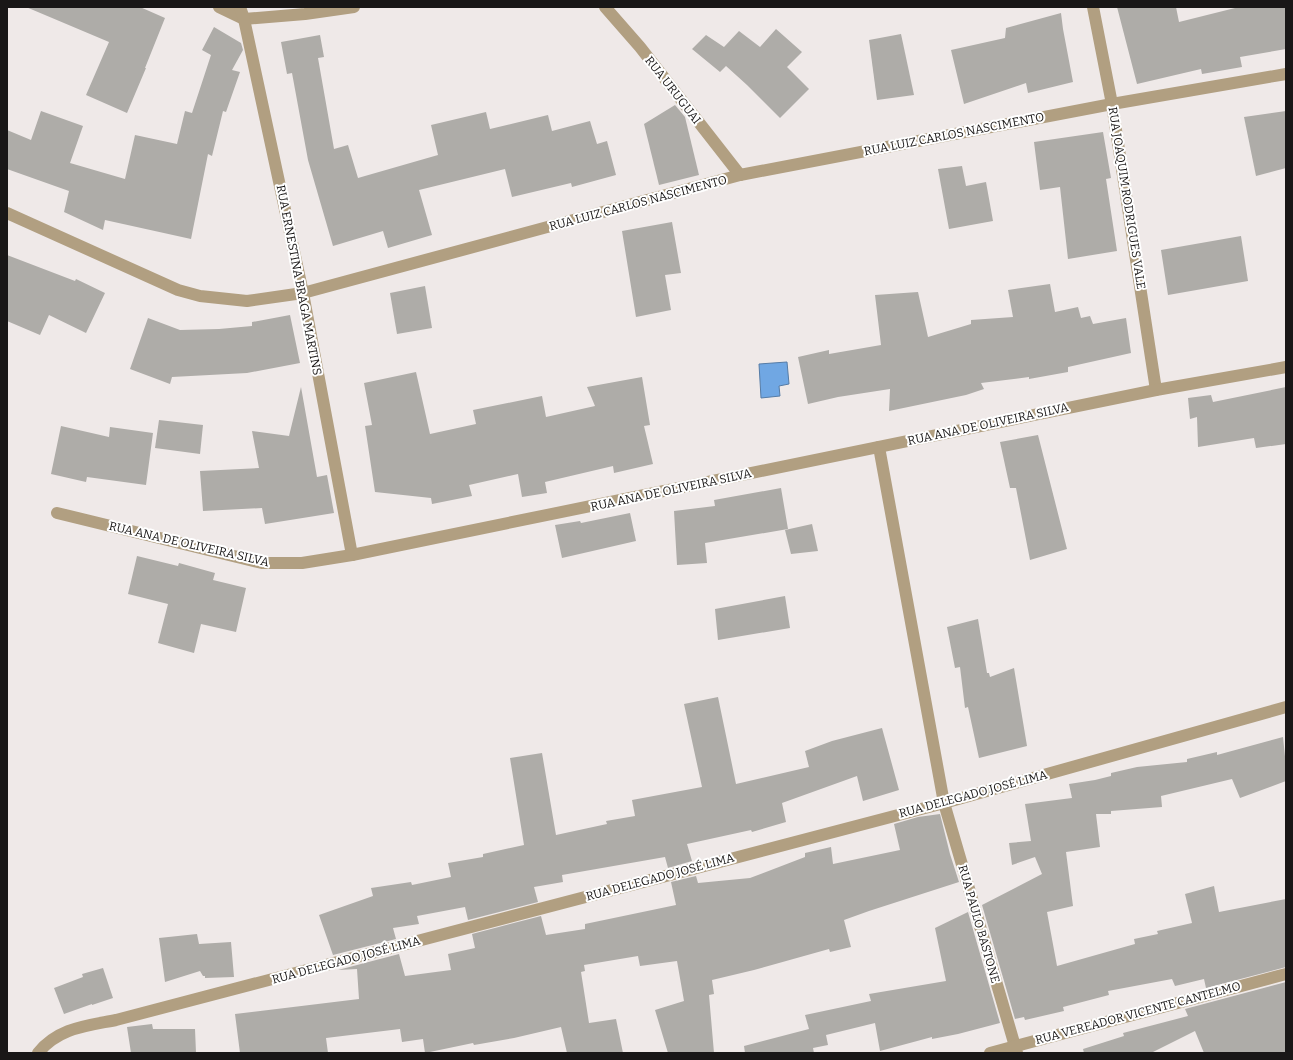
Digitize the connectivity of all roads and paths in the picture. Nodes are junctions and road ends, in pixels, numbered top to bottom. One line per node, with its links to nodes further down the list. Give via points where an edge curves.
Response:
1 (219, 7): 6 (street)
2 (240, 7): 6 (street, RUA ERNESTINA BRAGA MARTINS)
3 (354, 7): 6 (street)
4 (605, 7): 9 (street, RUA URUGUAI, via 640,47)
5 (1093, 7): 8 (street, RUA JOAQUIM RODRIGUES VALE)
6 (244, 19): 11 (street, RUA ERNESTINA BRAGA MARTINS)
7 (1286, 74): 8 (street, RUA LUIZ CARLOS NASCIMENTO)
8 (1112, 104): 9 (street, RUA LUIZ CARLOS NASCIMENTO); 13 (street, RUA JOAQUIM RODRIGUES VALE)
9 (740, 175): 11 (street, RUA LUIZ CARLOS NASCIMENTO)
10 (7, 213): 11 (street, RUA LUIZ CARLOS NASCIMENTO, via 178,290 200,296 247,301)
11 (303, 293): 16 (street, RUA ERNESTINA BRAGA MARTINS)
12 (1286, 366): 13 (street, RUA ANA DE OLIVEIRA SILVA)
13 (1156, 390): 14 (street, RUA ANA DE OLIVEIRA SILVA)
14 (878, 447): 16 (street, RUA ANA DE OLIVEIRA SILVA); 18 (street, RUA PAULO BASTONE)
15 (57, 513): 16 (street, RUA ANA DE OLIVEIRA SILVA, via 262,563 302,563)
16 (352, 555)
17 (1286, 707): 18 (street, RUA DELEGADO JOSÉ LIMA)
18 (944, 803): 20 (street, RUA PAULO BASTONE); 21 (street, RUA DELEGADO JOSÉ LIMA, via 66,1032 45,1044)
19 (1286, 974): 20 (street, RUA VEREADOR VICENTE CANTELMO)
20 (1016, 1049): 22 (street, RUA VEREADOR VICENTE CANTELMO)
21 (38, 1053)
22 (990, 1053)

